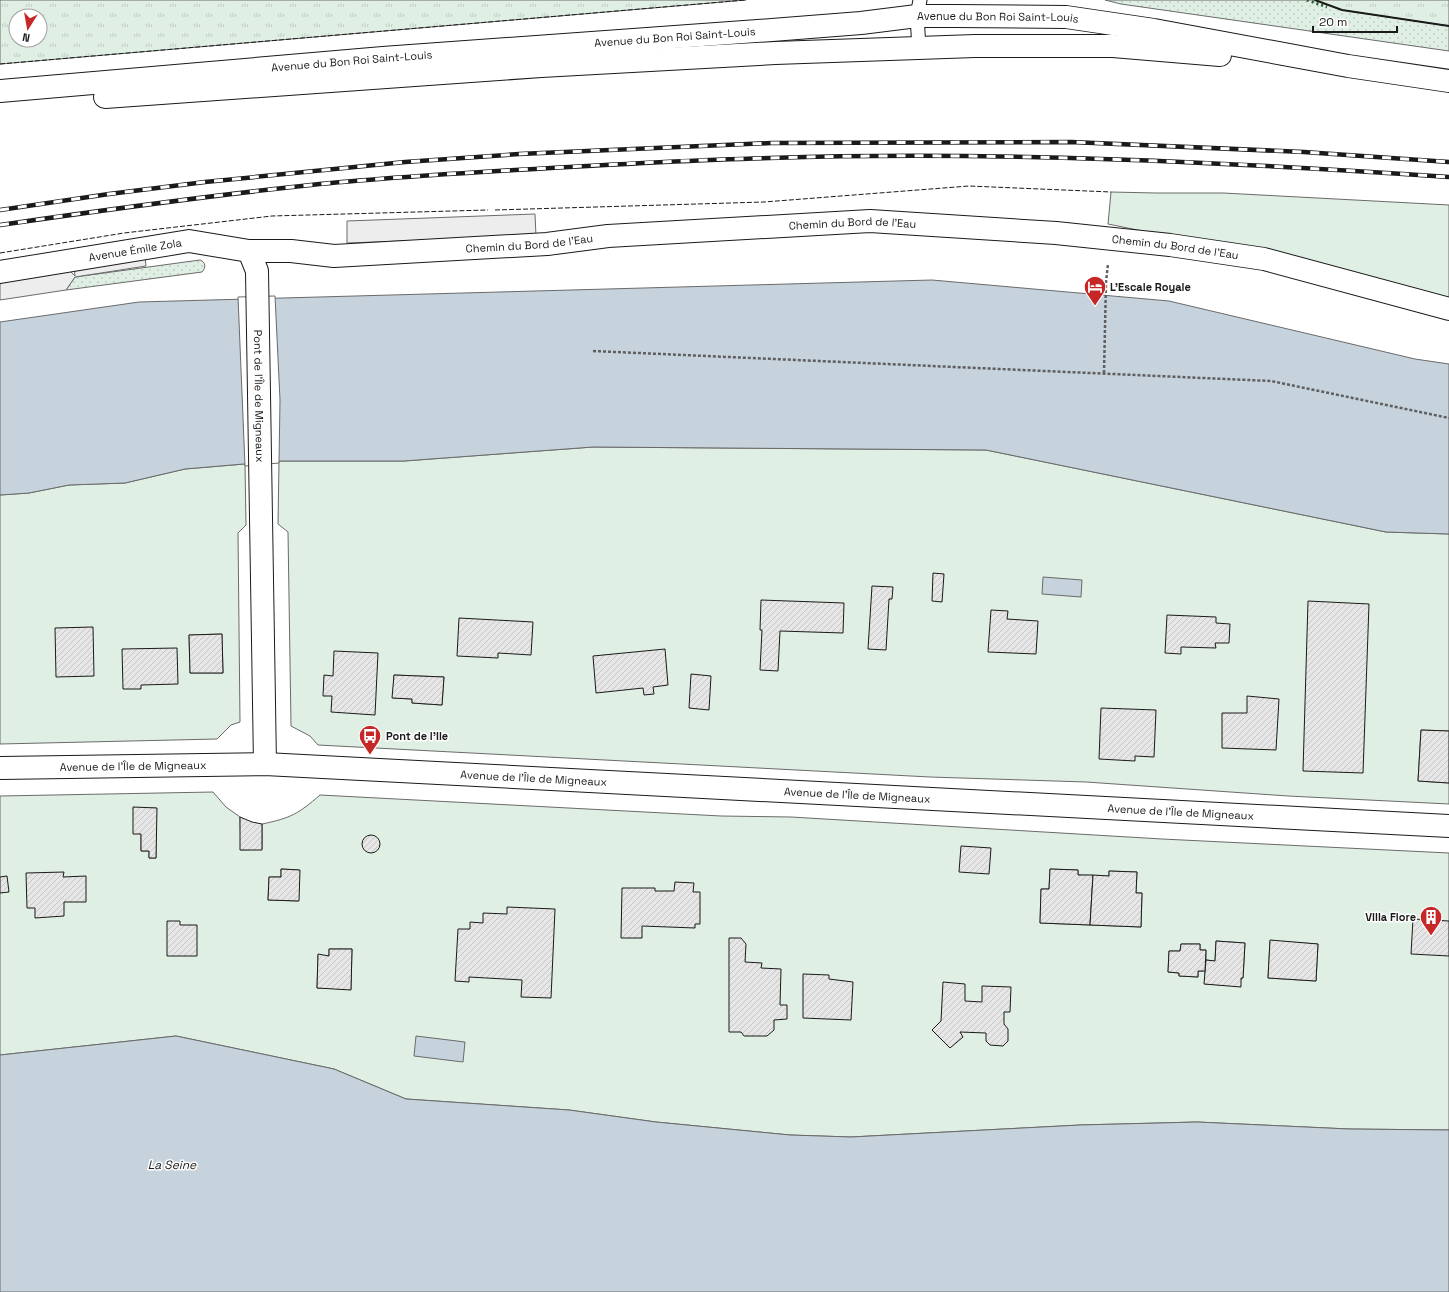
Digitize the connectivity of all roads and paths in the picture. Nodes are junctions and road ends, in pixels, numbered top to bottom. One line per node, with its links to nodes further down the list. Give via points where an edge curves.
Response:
1 (918, 8): 2 (lane); 3 (street, Avenue du Bon Roi Saint-Louis, via 1066,17 1154,30); 5 (street, Avenue du Bon Roi Saint-Louis, via 824,26 383,58)
2 (918, 48): 3 (street, Avenue du Bon Roi Saint-Louis, via 1113,46); 6 (street, Avenue du Bon Roi Saint-Louis, via 541,66)
3 (1348, 66): 4 (street, Avenue du Bon Roi Saint-Louis)
4 (1449, 81)
5 (0, 91)
6 (0, 106)
7 (249, 251): 8 (street, Avenue Émile Zola, via 189,241); 10 (street, Chemin du Bord de l'Eau, via 291,251 334,256 547,244 608,236 870,221 1056,233 1170,245 1264,259); 14 (street, Pont de l'Île de Migneaux, via 257,271)
8 (0, 272)
9 (1106, 282): 12 (path)
10 (1449, 309)
11 (593, 351): 12 (path)
12 (1104, 373): 13 (path, via 1271,381)
13 (1449, 418)
14 (265, 764): 15 (street, Avenue de l'Île de Migneaux); 16 (street, Avenue de l'Île de Migneaux)
15 (0, 768)
16 (1449, 826)

